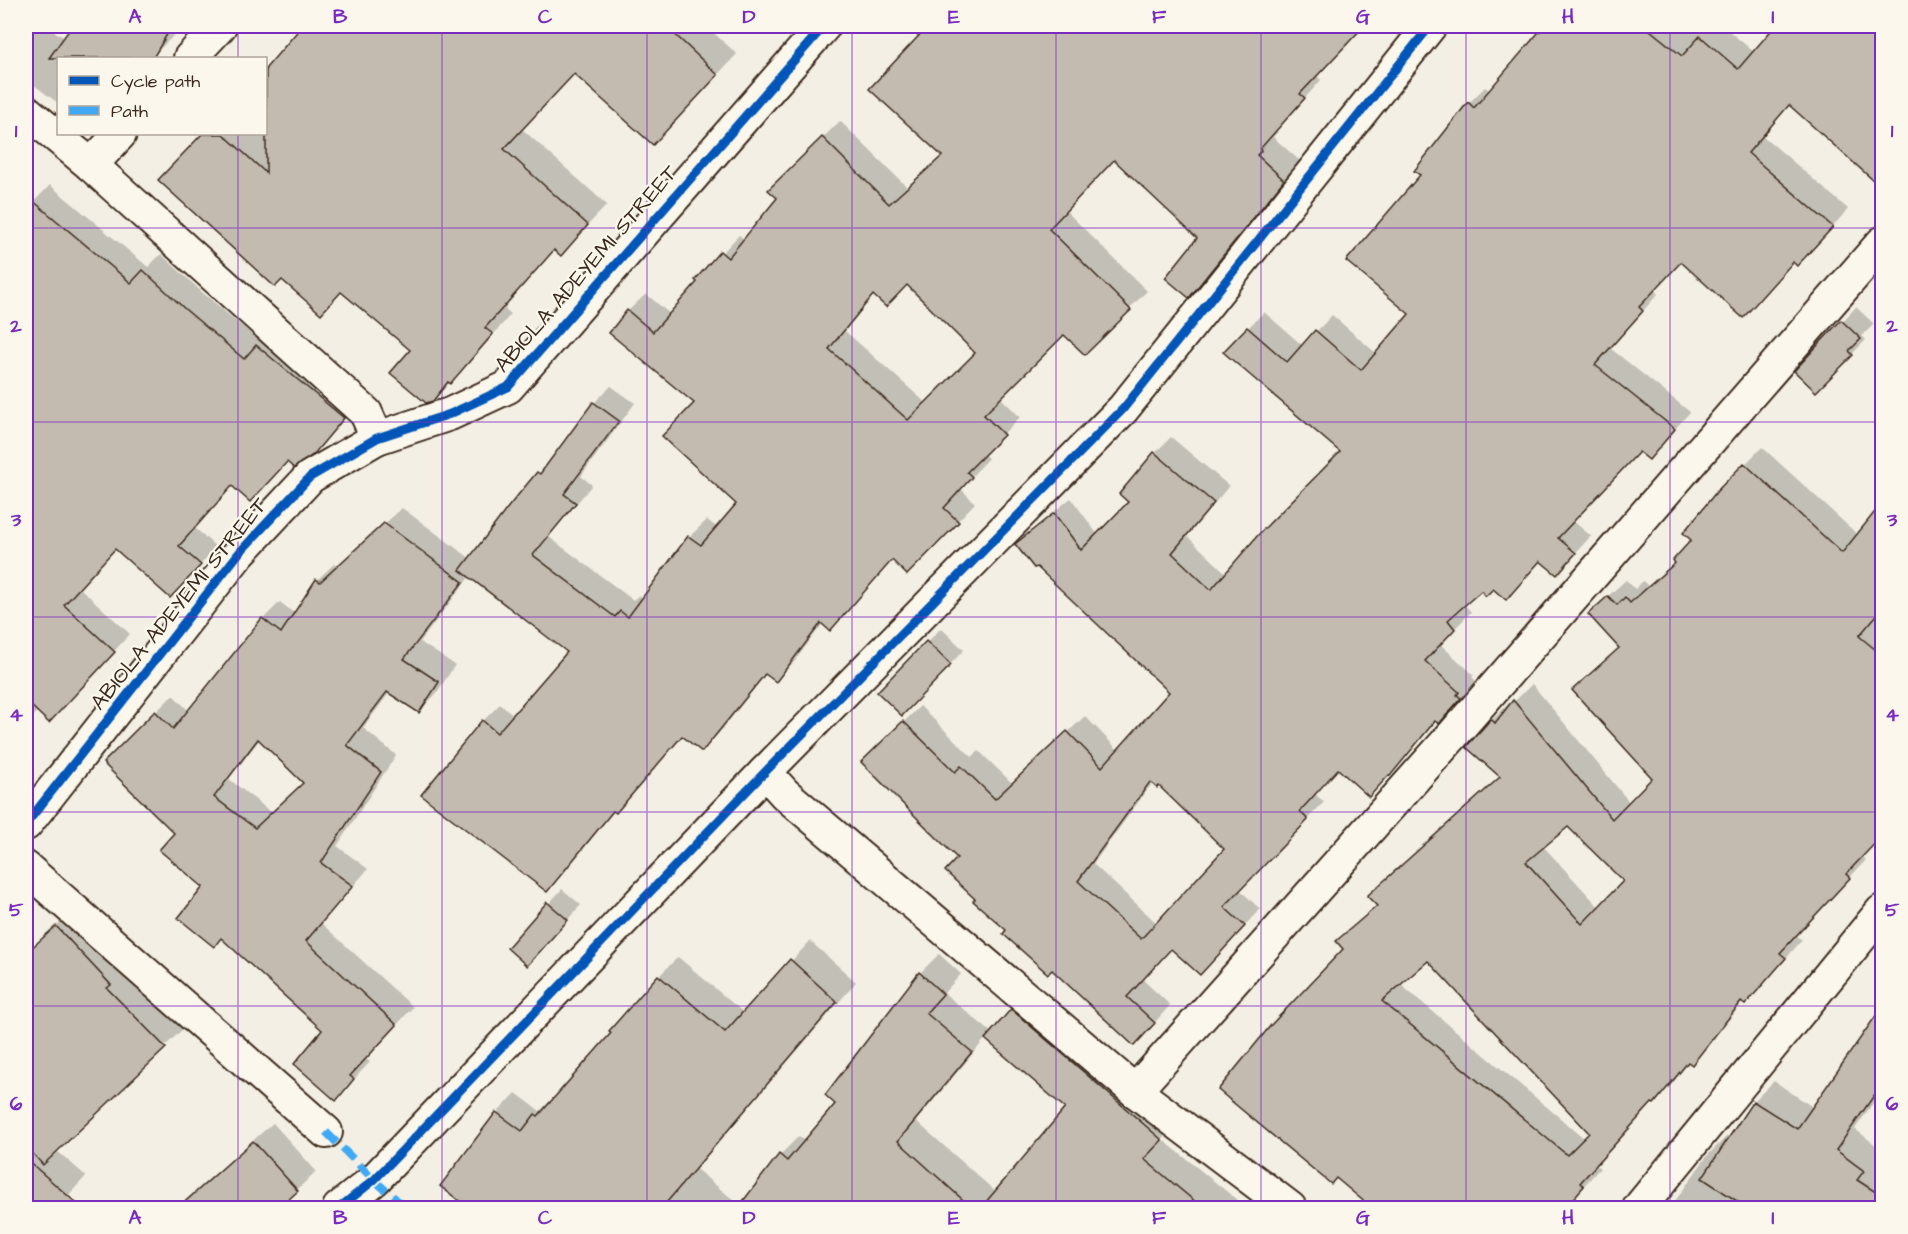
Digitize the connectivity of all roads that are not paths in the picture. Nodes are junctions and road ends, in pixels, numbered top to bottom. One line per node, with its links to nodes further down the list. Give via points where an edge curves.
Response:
1 (220, 26): 4 (street)
2 (824, 26): 9 (street, ABIOLA ADEYEMI STREET, via 508,387 450,414)
3 (1430, 26): 10 (street, via 1123,409)
4 (191, 57)
5 (28, 117): 7 (street)
6 (119, 135): 7 (street)
7 (92, 165): 9 (street, via 366,414)
8 (1882, 243): 14 (street)
9 (377, 438): 11 (street, ABIOLA ADEYEMI STREET, via 310,477 238,553)
10 (765, 772): 14 (street, via 785,794); 16 (street, via 374,1180)
11 (26, 824)
12 (26, 868): 15 (street)
13 (1882, 911): 18 (street)
14 (1135, 1092): 17 (street)
15 (326, 1132)
16 (339, 1209)
17 (1290, 1209)
18 (1639, 1209)

